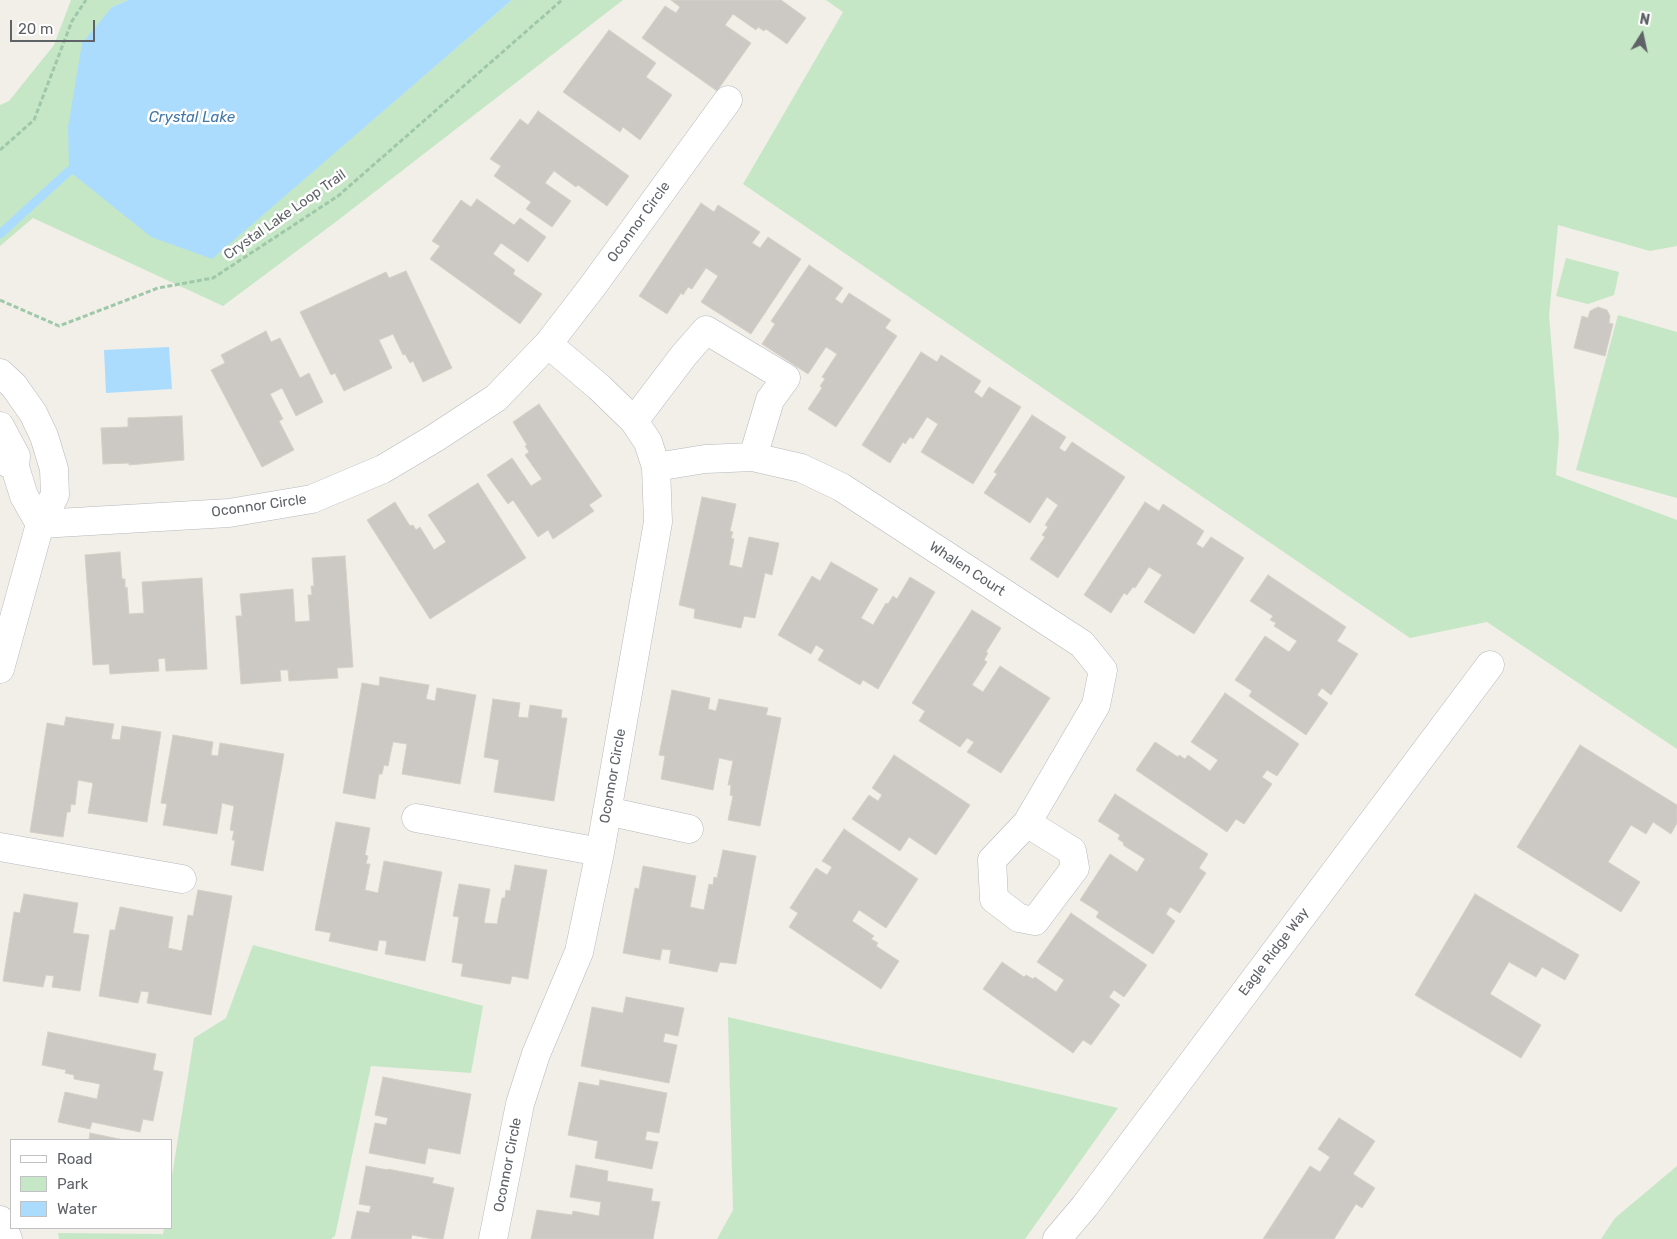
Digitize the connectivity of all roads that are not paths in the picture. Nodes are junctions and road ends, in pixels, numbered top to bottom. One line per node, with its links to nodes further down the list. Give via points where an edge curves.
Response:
1 (728, 100): 2 (street, Oconnor Circle)
2 (548, 344): 4 (street, Oconnor Circle); 9 (street, Oconnor Circle, via 496,398 383,469 312,499 229,513)
3 (4, 384): 9 (street, via 33,413 54,469 55,495)
4 (634, 421): 6 (street, via 706,330 786,378 770,400); 8 (street, Oconnor Circle, via 648,442)
5 (0, 426): 7 (street, via 16,456)
6 (753, 458): 8 (street, Whalen Court, via 705,459); 14 (street, Whalen Court, via 801,468 841,487 1082,644 1102,670 1096,705)
7 (7, 463): 9 (street)
8 (656, 467): 12 (street, Oconnor Circle, via 658,522)
9 (40, 524): 11 (street)
10 (1490, 665): 22 (street, Eagle Ridge Way)
11 (0, 669)
12 (607, 811): 15 (street); 17 (street, Oconnor Circle)
13 (416, 818): 17 (street)
14 (1028, 823)
15 (689, 829)
16 (0, 847): 18 (street)
17 (600, 852): 21 (street, Oconnor Circle, via 579,952 536,1054 520,1104)
18 (182, 879)
19 (0, 1220): 20 (street)
20 (8, 1239)
21 (493, 1239)
22 (1057, 1239)

